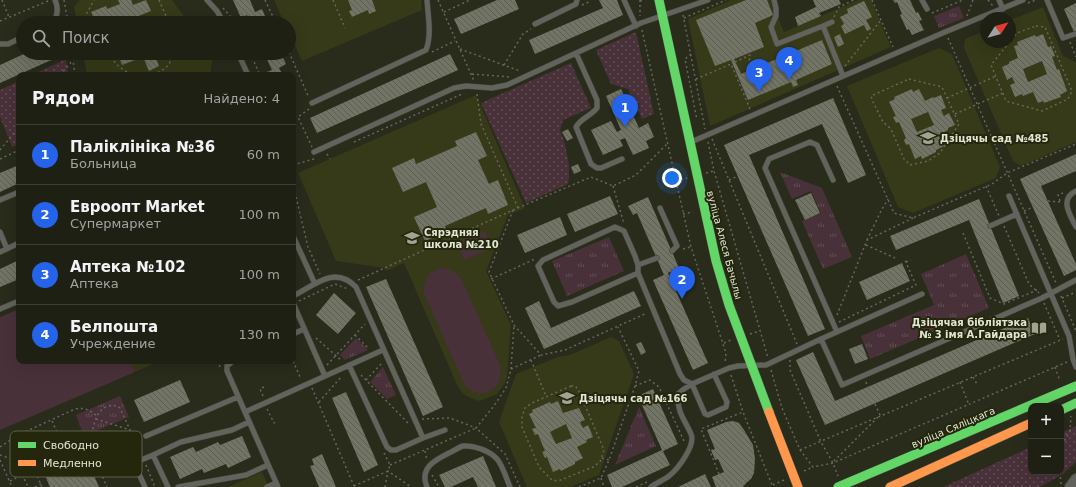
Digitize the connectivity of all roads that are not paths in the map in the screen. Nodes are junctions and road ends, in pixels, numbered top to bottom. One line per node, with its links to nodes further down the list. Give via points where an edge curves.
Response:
1 (55, 0): 15 (lane, via 58,7)
2 (207, 0): 16 (lane)
3 (427, 0): 29 (lane, via 429,27 426,50)
4 (578, 0): 19 (lane, via 576,4)
5 (624, 0): 20 (lane)
6 (658, 0): 17 (street, вуліца Алеся Бачылы)
7 (708, 0): 17 (lane)
8 (774, 0): 21 (lane, via 776,16 771,27 777,44)
9 (922, 0): 13 (lane)
10 (999, 0): 14 (lane)
11 (1023, 0): 14 (lane)
12 (1047, 0): 22 (lane, via 1063,38)
13 (927, 9)
14 (1003, 9): 28 (lane)
15 (57, 16)
16 (220, 16)
17 (662, 17): 20 (lane); 30 (street, вуліца Алеся Бачылы)
18 (832, 22): 21 (lane)
19 (535, 24)
20 (639, 25): 25 (lane)
21 (823, 26): 28 (lane)
22 (1075, 34)
23 (16, 40): 24 (lane)
24 (0, 44)
25 (576, 53): 31 (lane, via 507,84 492,88 454,88); 32 (lane, via 597,100 597,108 593,114 579,122 576,127 591,164 601,168)
26 (241, 60): 27 (lane)
27 (247, 72)
28 (842, 73): 30 (lane)
29 (312, 103)
30 (689, 143): 66 (street, вуліца Алеся Бачылы, via 716,261)
31 (316, 155)
32 (622, 159)
33 (833, 180): 60 (lane, via 817,145 810,142 769,159 765,168)
34 (1076, 191): 41 (lane, via 1068,199 1066,206)
35 (16, 193): 37 (lane)
36 (1009, 196): 39 (lane)
37 (0, 200)
38 (660, 208): 46 (lane, via 677,246)
39 (1017, 214): 40 (lane); 55 (lane)
40 (990, 226)
41 (1076, 227)
42 (0, 232): 45 (lane)
43 (296, 243): 52 (lane)
44 (16, 245): 45 (lane)
45 (7, 249): 47 (lane)
46 (672, 251)
47 (0, 252)
48 (657, 258): 49 (lane)
49 (638, 265): 50 (lane); 50 (lane, via 624,231 615,227 543,260 538,266 558,306)
50 (638, 273): 70 (lane, via 680,374 684,380)
51 (1076, 280): 55 (lane)
52 (315, 284): 53 (lane); 63 (lane, via 338,276 352,283)
53 (296, 294)
54 (922, 294): 60 (lane)
55 (1051, 294): 62 (lane, via 842,385); 67 (lane, via 1069,336)
56 (16, 302): 58 (lane)
57 (296, 302): 59 (lane)
58 (0, 309)
59 (304, 329): 61 (lane); 69 (lane)
60 (837, 332): 62 (lane)
61 (296, 333)
62 (821, 339): 66 (lane, via 766,365)
63 (383, 350): 65 (lane); 80 (lane)
64 (228, 364): 72 (lane, via 227,371)
65 (349, 365): 69 (lane); 80 (lane, via 391,450)
66 (751, 366): 68 (lane, via 738,366); 94 (street, вуліца Алеся Бачылы)
67 (1076, 367)
68 (714, 374): 70 (lane); 70 (lane, via 727,402 726,406 712,414 705,414)
69 (325, 376): 75 (lane)
70 (692, 384): 93 (lane, via 678,394 677,406 692,436 690,448 672,473)
71 (1076, 386): 86 (street, вуліца Сяліцкага)
72 (238, 397): 75 (lane); 79 (lane)
73 (1076, 403): 74 (street)
74 (1064, 409)
75 (245, 412): 76 (lane)
76 (249, 422): 81 (lane, via 232,430 181,442); 83 (lane)
77 (1028, 424): 95 (street)
78 (445, 430): 80 (lane)
79 (146, 436)
80 (423, 438)
81 (153, 455): 82 (lane); 88 (lane)
82 (142, 459)
83 (268, 465): 85 (lane); 89 (lane, via 246,475)
84 (140, 477): 87 (lane)
85 (277, 485): 90 (lane)
86 (840, 486)
87 (145, 487)
88 (168, 487)
89 (178, 487)
90 (267, 487)
91 (428, 487): 92 (lane, via 425,476 428,467 462,446 472,446 481,448 498,459)
92 (510, 487)
93 (651, 487)
94 (798, 487)
95 (890, 487)

